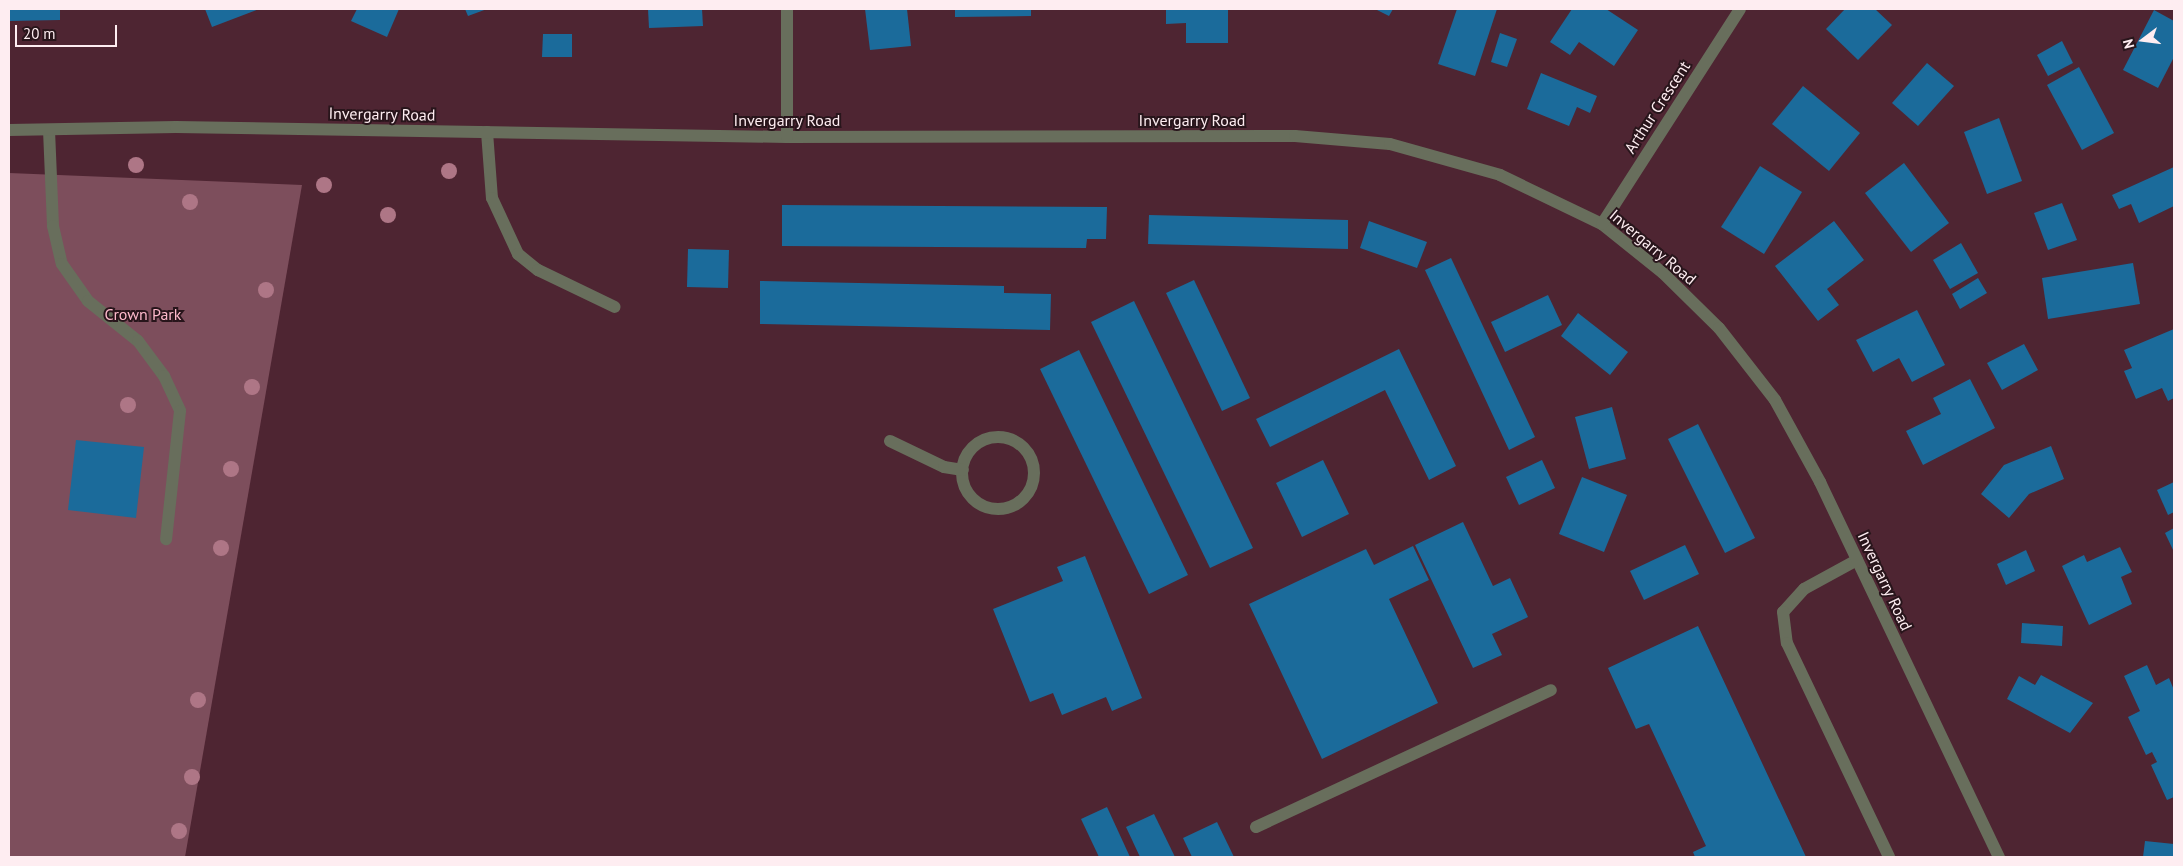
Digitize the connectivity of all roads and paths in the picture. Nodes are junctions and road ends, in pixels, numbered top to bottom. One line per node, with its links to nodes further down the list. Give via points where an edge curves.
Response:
1 (788, 9): 6 (street)
2 (1740, 9): 7 (street, Arthur Crescent)
3 (9, 130): 4 (street, Invergarry Road)
4 (49, 130): 5 (street, Invergarry Road, via 176,127); 11 (street, via 52,226 62,264 88,301 138,342 164,376 180,411)
5 (487, 132): 6 (street, Invergarry Road); 8 (street, via 492,198 518,254 538,270)
6 (787, 137): 7 (street, Invergarry Road, via 1295,136 1390,144 1500,176)
7 (1602, 224): 12 (street, Invergarry Road, via 1663,273 1718,328 1775,400)
8 (615, 307)
9 (890, 441): 10 (street, via 944,467)
10 (963, 470): 10 (street, via 977,445 1004,438 1025,450 1034,470 1033,483 1020,502 998,510 976,502 964,482)
11 (166, 539)
12 (1857, 560): 15 (street, via 1804,588 1783,612 1788,643); 16 (street, Invergarry Road)
13 (1551, 690): 14 (street)
14 (1256, 827)
15 (1889, 857)
16 (1999, 857)

